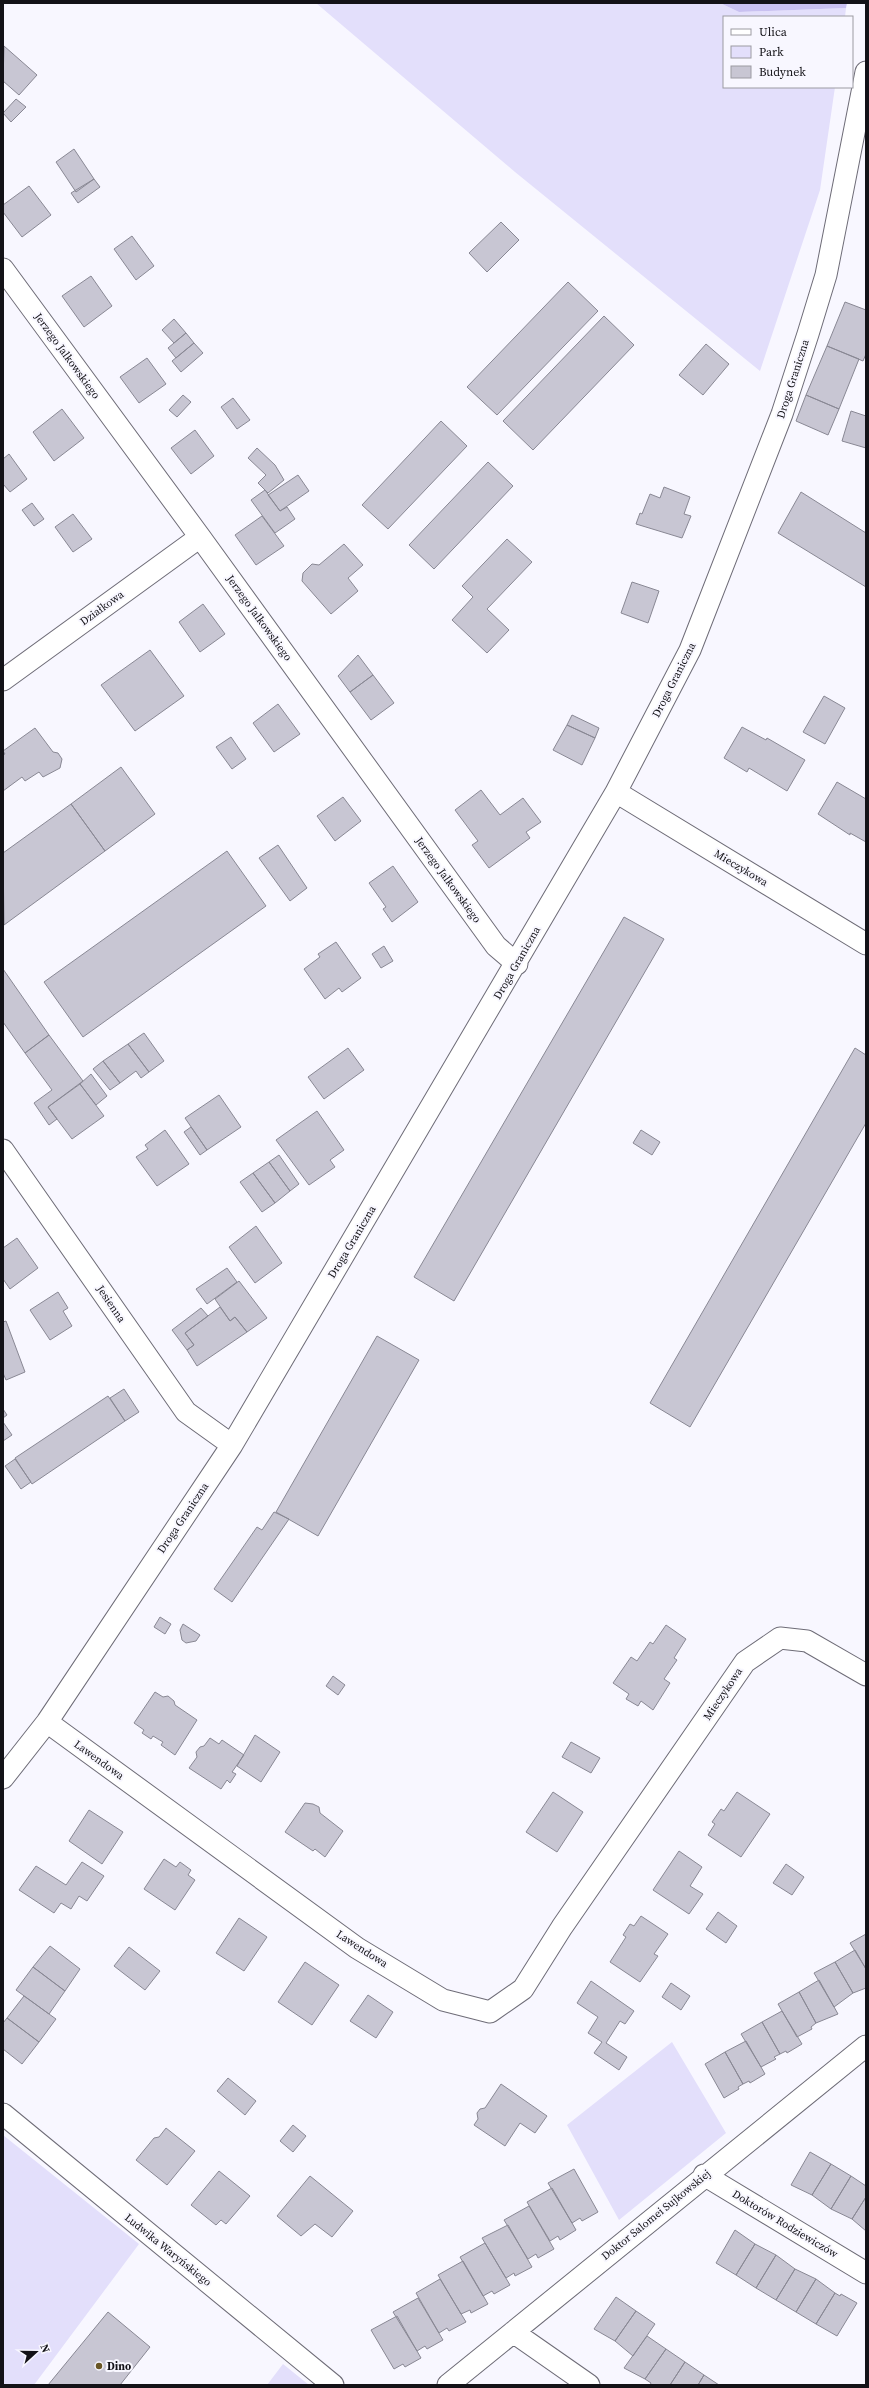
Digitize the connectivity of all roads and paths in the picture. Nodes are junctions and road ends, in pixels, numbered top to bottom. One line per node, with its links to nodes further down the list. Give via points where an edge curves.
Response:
1 (866, 72): 5 (street, Droga Graniczna, via 826,275 782,414 690,650)
2 (3, 269): 3 (street, Jerzego Jalkowskiego)
3 (200, 537): 4 (street, Działkowa); 7 (street, Jerzego Jalkowskiego, via 496,946)
4 (3, 680)
5 (616, 792): 6 (street, Mieczykowa); 7 (street, Droga Graniczna)
6 (866, 944)
7 (517, 964): 9 (street, Droga Graniczna)
8 (3, 1150): 9 (street, Jesienna, via 186,1412)
9 (232, 1445): 11 (street, Droga Graniczna)
10 (866, 1675): 13 (street, Mieczykowa, via 808,1641 780,1638 745,1662)
11 (47, 1722): 12 (street, Droga Graniczna); 13 (street, Lawendowa, via 357,1948 443,2000 490,2012 523,1989)
12 (3, 1778)
13 (636, 1820)
14 (866, 2046): 16 (street, Doktor Salomei Sujkowskiej)
15 (3, 2114): 19 (street, Ludwika Waryńskiego)
16 (704, 2175): 17 (street, Doktorów Rodziewiczów); 18 (street, Doktor Salomei Sujkowskiej)
17 (866, 2273)
18 (513, 2332): 20 (street, Doktor Salomei Sujkowskiej); 21 (street)
19 (333, 2385)
20 (448, 2385)
21 (589, 2385)

